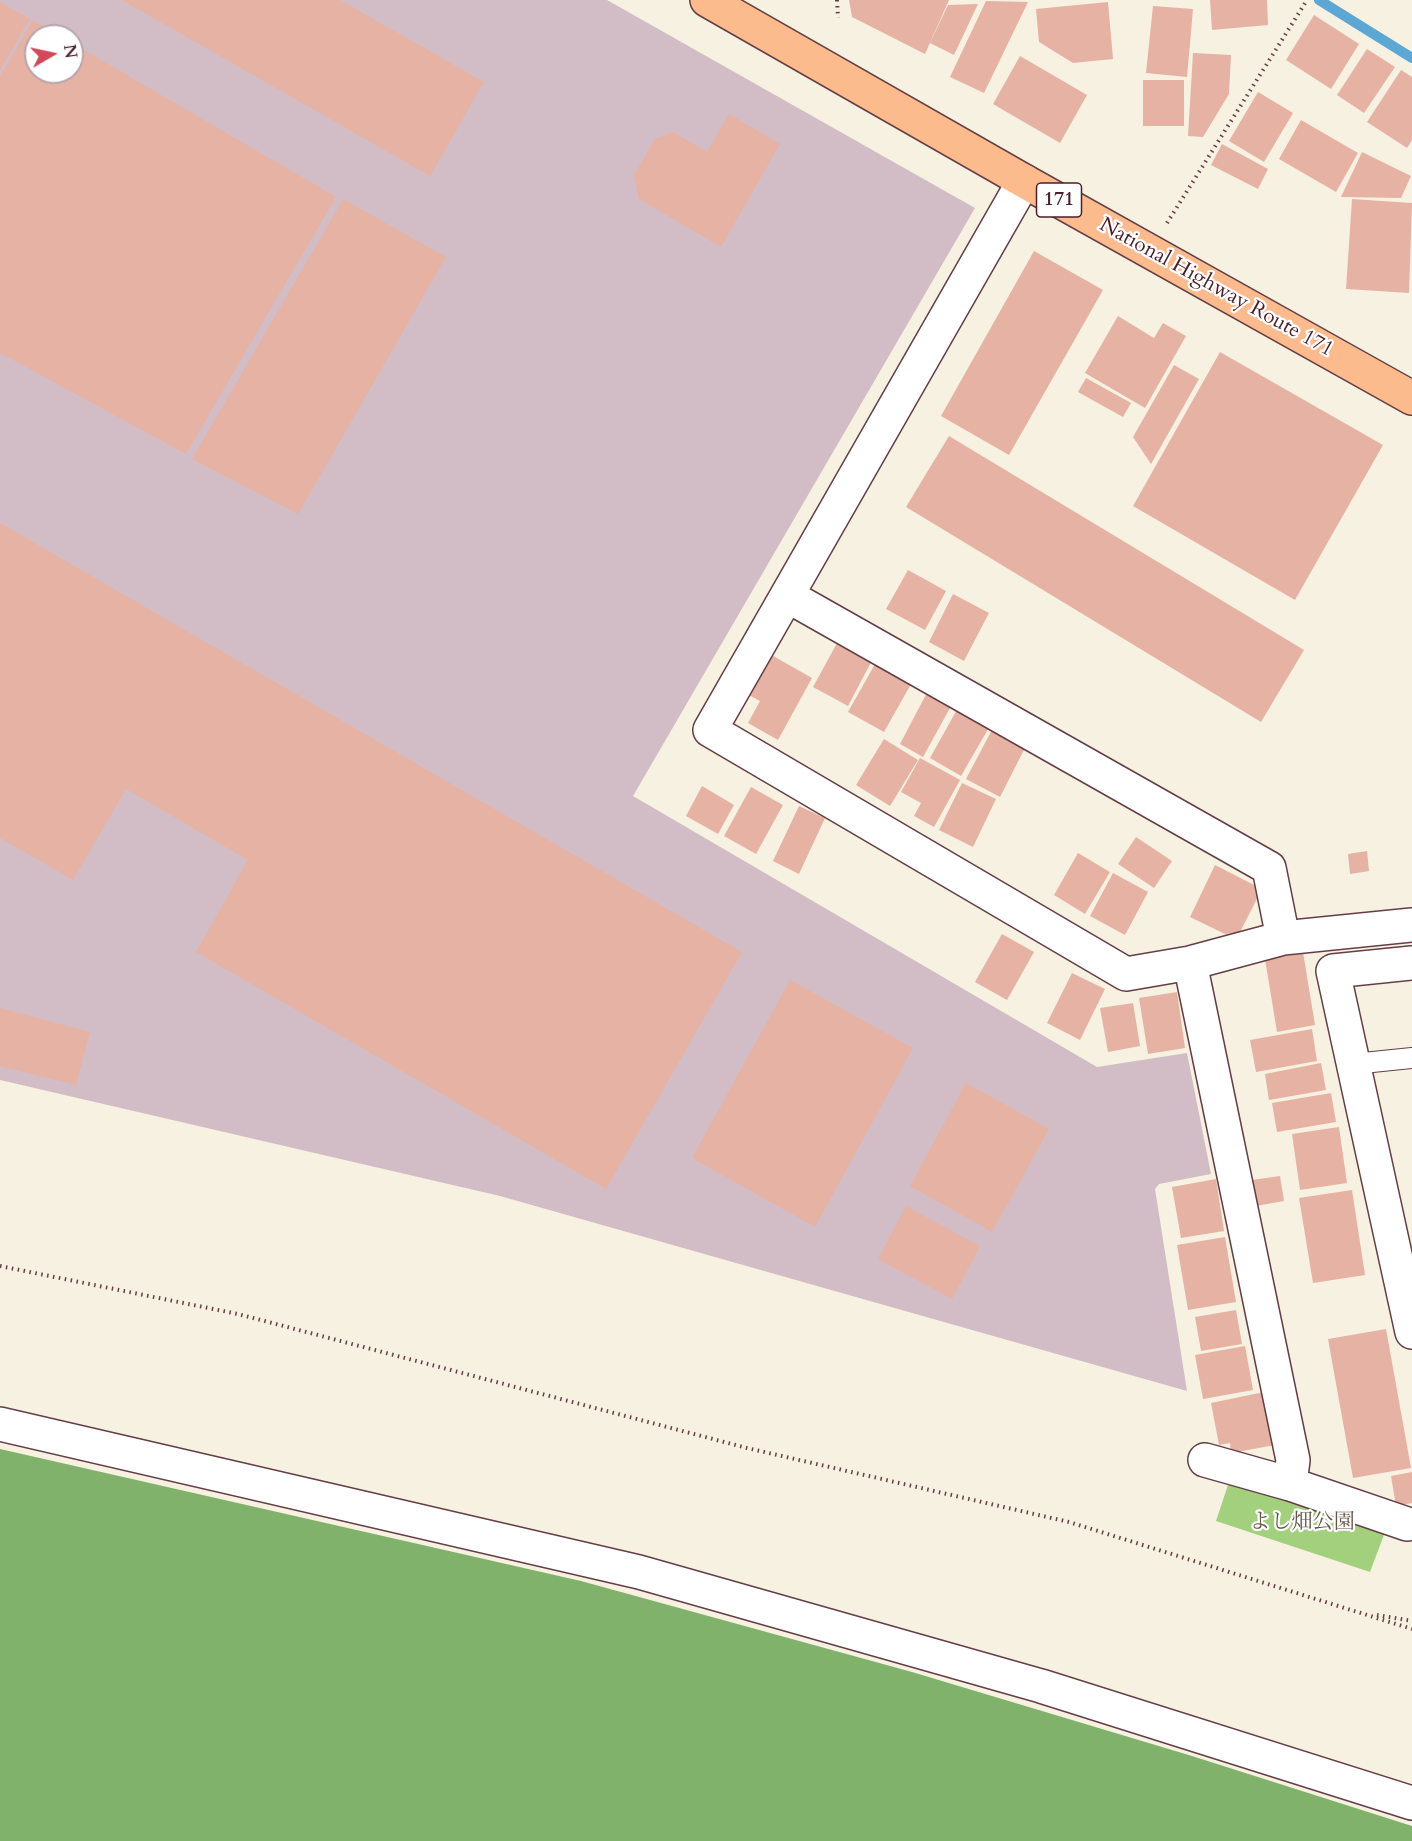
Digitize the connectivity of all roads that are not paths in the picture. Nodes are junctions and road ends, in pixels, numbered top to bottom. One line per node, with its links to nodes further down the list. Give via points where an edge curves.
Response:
1 (707, 0): 2 (highway, National Highway Route 171 / 171)
2 (1024, 181): 3 (highway, National Highway Route 171 / 171); 4 (street)
3 (1412, 398)
4 (788, 596): 6 (street, via 1269,868); 7 (street, via 710,730 1126,974)
5 (1412, 925): 6 (street)
6 (1283, 938): 7 (street)
7 (1190, 963): 14 (street, via 1293,1460)
8 (1412, 963): 10 (street, via 1333,971)
9 (1412, 1058): 10 (lane)
10 (1353, 1064): 11 (street)
11 (1412, 1332)
12 (0, 1424): 16 (street, via 639,1572 1041,1686)
13 (1205, 1460): 14 (street)
14 (1290, 1484): 15 (street)
15 (1407, 1524)
16 (1412, 1803)

